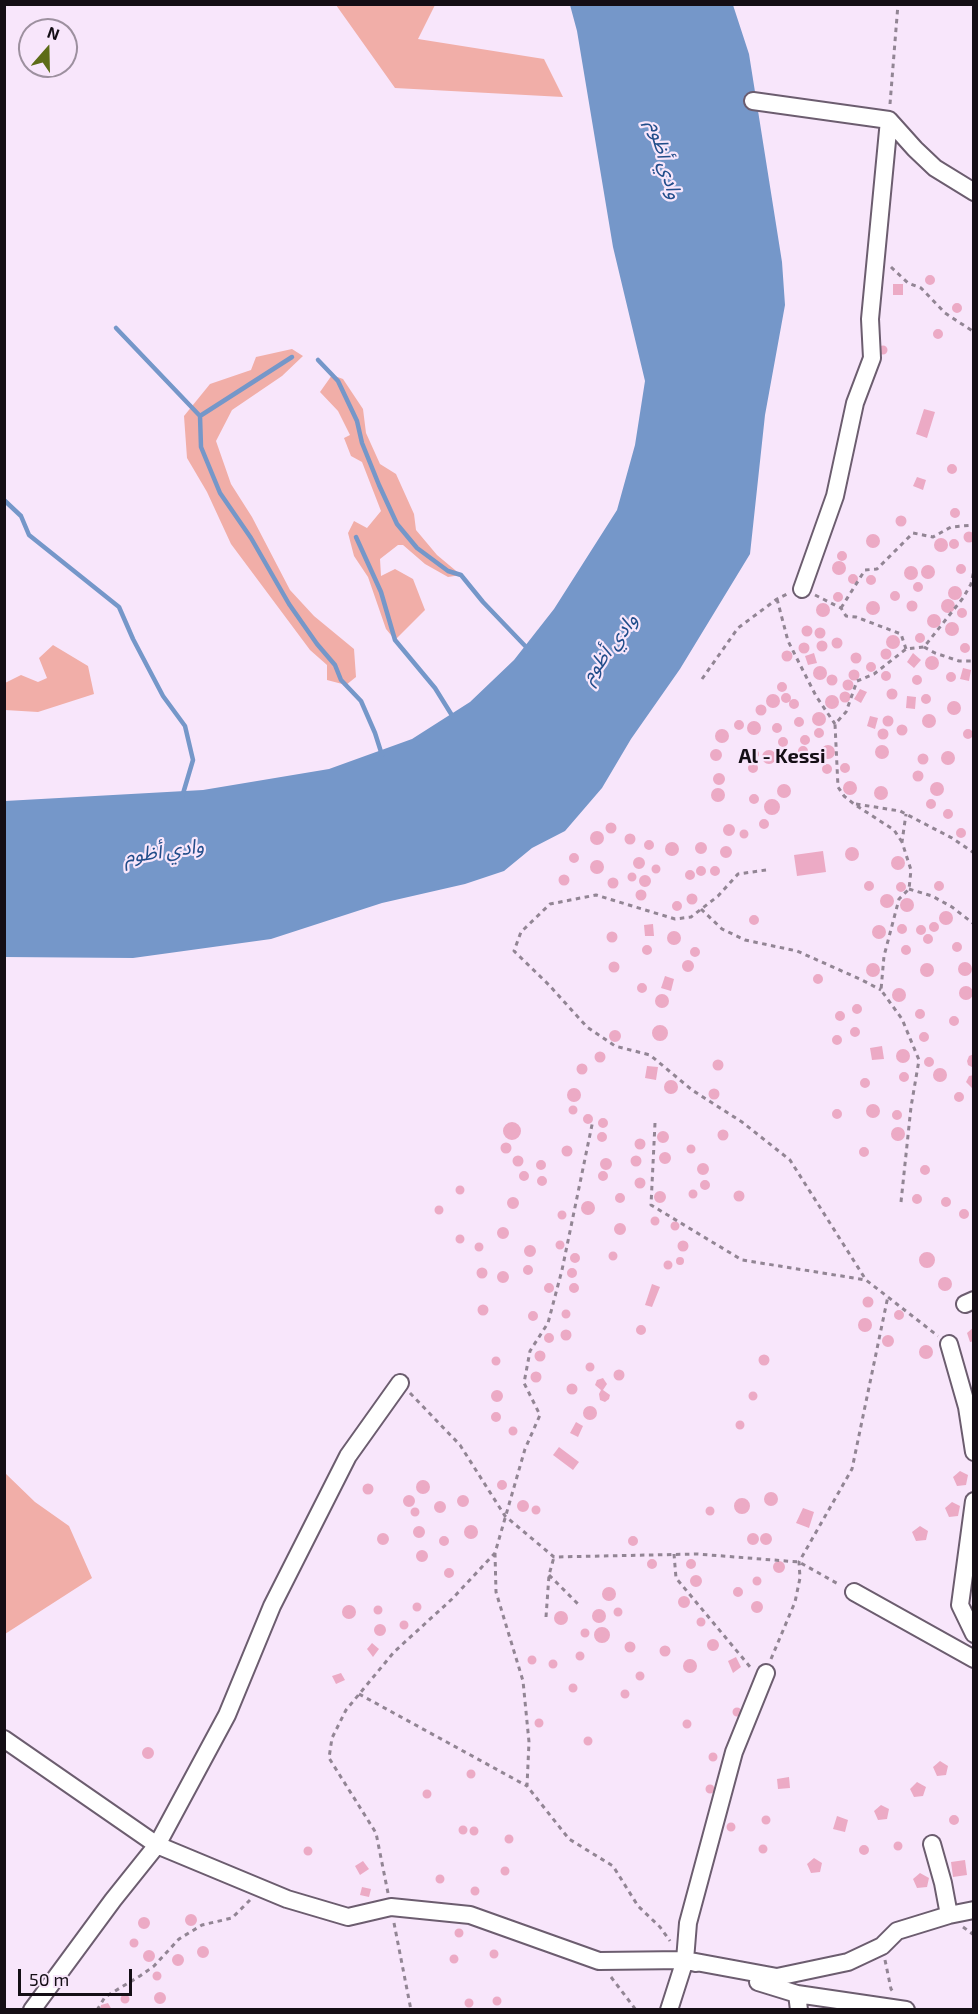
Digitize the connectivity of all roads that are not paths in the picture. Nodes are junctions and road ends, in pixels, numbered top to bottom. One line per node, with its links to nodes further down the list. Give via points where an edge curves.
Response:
1 (753, 101): 2 (street)
2 (889, 120): 3 (street, via 935,168); 4 (street, via 870,319 871,365 855,403 835,496)
3 (974, 192)
4 (802, 589)
5 (950, 1344): 7 (street)
6 (400, 1383): 15 (street, via 348,1456 272,1606 227,1715)
7 (974, 1452)
8 (974, 1501): 10 (street, via 960,1605)
9 (854, 1592): 11 (street)
10 (974, 1634)
11 (974, 1659)
12 (766, 1673): 18 (street, via 734,1752 688,1923)
13 (4, 1739): 15 (street)
14 (932, 1844): 17 (street)
15 (157, 1845): 18 (street, via 287,1899 348,1917 391,1907 471,1915 599,1961); 21 (street)
16 (974, 1910): 17 (street)
17 (949, 1915): 18 (street, via 897,1931 882,1946 848,1962 777,1977)
18 (685, 1960): 19 (street); 22 (street)
19 (798, 2002): 20 (street)
20 (905, 2009)
21 (32, 2010)
22 (669, 2010)

